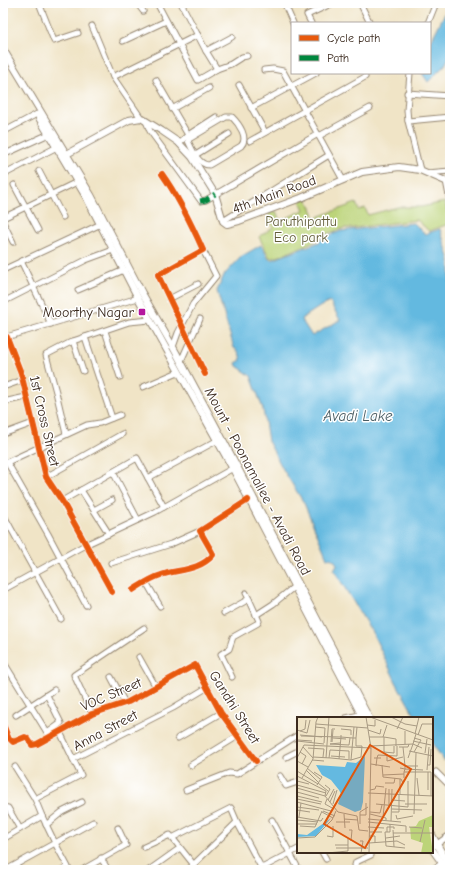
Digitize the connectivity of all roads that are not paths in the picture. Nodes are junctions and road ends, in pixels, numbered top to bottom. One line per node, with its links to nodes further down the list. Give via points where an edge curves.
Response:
1 (39, 3): 16 (street, via 54,41)
2 (137, 3): 9 (street)
3 (157, 3): 10 (street)
4 (181, 3): 17 (street)
5 (333, 3): 12 (street, via 307,15)
6 (360, 3): 13 (street)
7 (436, 3): 14 (street)
8 (286, 7): 11 (street)
9 (143, 11)
10 (166, 21): 19 (street); 20 (street)
11 (293, 22)
12 (310, 22)
13 (370, 22)
14 (428, 22)
15 (92, 26): 28 (street)
16 (78, 33)
17 (198, 35): 20 (street); 21 (street)
18 (232, 37): 21 (street)
19 (123, 40)
20 (180, 44): 24 (street, via 198,80); 28 (street)
21 (206, 51): 24 (street)
22 (3, 53): 40 (main road, Mount - Poonamallee - Avadi Road); 55 (main road, Mount - Poonamallee - Avadi Road)
23 (247, 56): 24 (street)
24 (217, 69)
25 (264, 70): 32 (street, via 283,71)
26 (313, 74): 32 (street)
27 (410, 74): 34 (street)
28 (113, 77): 43 (street)
29 (366, 77): 39 (street)
30 (156, 80): 38 (street)
31 (239, 85): 36 (street)
32 (290, 86): 36 (street); 39 (street)
33 (208, 88): 38 (street)
34 (407, 93): 35 (street); 44 (street)
35 (450, 96)
36 (251, 108): 46 (street)
37 (370, 108): 50 (street)
38 (172, 109): 49 (street)
39 (304, 110): 46 (street); 50 (street)
40 (37, 114): 45 (street); 47 (main road, Mount - Poonamallee - Avadi Road)
41 (216, 117): 49 (street)
42 (450, 117): 44 (street)
43 (143, 120): 52 (main road, 4th Main Road); 55 (main road, via 129,120); 71 (street, via 200,201)
44 (408, 122): 59 (street)
45 (3, 132)
46 (265, 132): 51 (street)
47 (49, 134): 53 (main road, Mount - Poonamallee - Avadi Road); 54 (street)
48 (229, 134): 57 (street)
49 (188, 135): 52 (street)
50 (318, 135): 56 (street); 71 (street)
51 (250, 141)
52 (179, 143): 57 (main road, 4th Main Road)
53 (57, 147): 55 (main road, Mount - Poonamallee - Avadi Road); 62 (street)
54 (3, 155)
55 (65, 155): 67 (main road, Mount - Poonamallee - Avadi Road); 78 (main road, Mount - Poonamallee - Avadi Road, via 91,195)
56 (329, 155): 66 (street); 76 (street)
57 (194, 156): 57 (street, via 188,139 226,116 232,117 245,138 241,146 209,165); 71 (main road, 4th Main Road)
58 (3, 167): 62 (street)
59 (420, 170): 63 (main road, 4th Main Road); 66 (main road, 4th Main Road, via 399,167 362,172)
60 (38, 171): 70 (street)
61 (450, 171): 63 (street)
62 (8, 172): 65 (street)
63 (427, 173): 68 (main road, 4th Main Road)
64 (162, 174): 82 (street, via 176,193)
65 (3, 175)
66 (343, 180): 76 (main road, 4th Main Road, via 239,221 227,224)
67 (77, 182): 70 (street); 78 (main road, Mount - Poonamallee - Avadi Road)
68 (448, 182): 72 (street)
69 (14, 185): 73 (street)
70 (51, 194): 73 (street); 74 (street)
71 (215, 194): 76 (main road, 4th Main Road)
72 (450, 201)
73 (26, 207): 75 (street); 79 (street)
74 (63, 217)
75 (3, 218)
76 (223, 221)
77 (3, 222): 80 (street)
78 (103, 223): 81 (main road, Mount - Poonamallee - Avadi Road); 83 (street); 101 (main road, Mount - Poonamallee - Avadi Road)
79 (38, 230)
80 (14, 242)
81 (113, 250): 85 (main road, Mount - Poonamallee - Avadi Road); 87 (street, via 86,260)
82 (203, 250): 90 (street, via 158,275); 95 (street, via 216,276 193,304)
83 (21, 261): 84 (street); 87 (street)
84 (3, 270)
85 (124, 270): 88 (street); 89 (main road, Mount - Poonamallee - Avadi Road)
86 (198, 284): 90 (street)
87 (33, 287): 91 (street); 94 (street)
88 (78, 290)
89 (138, 298): 93 (main road, Mount - Poonamallee - Avadi Road); 94 (street)
90 (169, 299): 95 (street)
91 (3, 302)
92 (200, 319): 100 (street)
93 (150, 320): 96 (street, via 130,322); 104 (main road, Mount - Poonamallee - Avadi Road)
94 (51, 324): 97 (street)
95 (182, 325): 100 (street); 101 (street)
96 (105, 331): 98 (street); 106 (street)
97 (5, 337): 107 (street, 1st Cross Street)
98 (85, 337): 99 (street); 113 (street)
99 (73, 341): 103 (street); 116 (street, via 46,355)
100 (190, 341): 102 (street); 105 (street)
101 (173, 347): 102 (main road, Mount - Poonamallee - Avadi Road)
102 (181, 361): 121 (main road, Mount - Poonamallee - Avadi Road)
103 (83, 371)
104 (178, 372): 109 (street); 118 (main road, Mount - Poonamallee - Avadi Road)
105 (205, 374)
106 (120, 377)
107 (23, 380): 108 (street); 110 (street, 1st Cross Street)
108 (3, 387)
109 (143, 387)
110 (26, 397): 111 (street); 114 (street, 1st Cross Street)
111 (3, 402)
112 (120, 415): 113 (street)
113 (112, 418): 116 (street)
114 (32, 423): 115 (street); 119 (street, 1st Cross Street)
115 (3, 434)
116 (66, 434): 119 (street)
117 (122, 434): 123 (street)
118 (218, 440): 121 (main road, Mount - Poonamallee - Avadi Road); 124 (street)
119 (38, 448): 120 (street); 123 (street, 1st Cross Street)
120 (4, 462): 138 (street)
121 (235, 468): 127 (main road, Mount - Poonamallee - Avadi Road); 129 (street); 169 (main road, Mount - Poonamallee - Avadi Road)
122 (113, 472): 124 (street, via 137,458); 125 (street); 132 (street)
123 (46, 476): 128 (street, 1st Cross Street)
124 (148, 478): 129 (street)
125 (81, 490): 128 (street); 130 (street)
126 (112, 500): 130 (street)
127 (248, 500): 135 (street); 142 (main road, Mount - Poonamallee - Avadi Road)
128 (62, 501): 137 (street, 1st Cross Street)
129 (164, 508): 132 (street)
130 (94, 510): 136 (street)
131 (3, 514): 133 (street)
132 (138, 520): 136 (street)
133 (9, 525): 134 (street); 140 (street)
134 (3, 528)
135 (200, 531): 139 (street, via 171,544); 141 (street, via 213,555 209,560 198,566 159,575)
136 (109, 534): 137 (street)
137 (85, 545): 138 (street); 145 (street, 1st Cross Street)
138 (60, 558): 140 (street); 148 (street)
139 (111, 563)
140 (35, 572): 143 (street); 152 (street)
141 (146, 582): 144 (street); 149 (street)
142 (295, 586): 151 (street); 169 (main road, Mount - Poonamallee - Avadi Road)
143 (3, 590)
144 (132, 590)
145 (112, 592)
146 (246, 593): 147 (street)
147 (249, 599): 150 (street); 151 (street)
148 (86, 604)
149 (160, 606)
150 (224, 613)
151 (256, 615): 159 (street, via 258,623 233,637 229,648 221,654)
152 (61, 619)
153 (144, 628): 167 (street, via 74,675)
154 (139, 657): 160 (street)
155 (3, 661): 157 (street)
156 (195, 665): 160 (street, VOC Street); 161 (street, Gandhi Street)
157 (5, 667): 165 (street)
158 (111, 677): 164 (street)
159 (232, 677)
160 (156, 687): 164 (street, VOC Street)
161 (208, 687): 166 (street, Gandhi Street); 178 (street, Anna Street, via 173,708)
162 (54, 690): 163 (street)
163 (47, 695): 165 (street); 172 (street, via 61,723 50,731)
164 (125, 703): 167 (street, VOC Street)
165 (30, 706): 168 (street); 172 (street)
166 (221, 713): 173 (street, Gandhi Street); 175 (street)
167 (92, 714): 171 (street, VOC Street)
168 (16, 715)
169 (365, 716)
170 (3, 724): 172 (street, VOC Street, via 13,742 25,737 32,745)
171 (60, 732): 172 (street, VOC Street); 178 (street)
172 (48, 736)
173 (238, 736): 179 (street, Gandhi Street); 180 (street)
174 (297, 736): 179 (street)
175 (178, 738)
176 (297, 752): 177 (street)
177 (286, 757)
178 (73, 759): 187 (street, Anna Street, via 81,775)
179 (256, 761): 186 (street, via 237,774 229,773)
180 (191, 766)
181 (15, 767): 187 (street)
182 (436, 772): 185 (street)
183 (280, 776): 184 (street, via 286,786)
184 (297, 782)
185 (450, 786)
186 (186, 790)
187 (35, 799): 190 (street)
188 (82, 802): 194 (street, via 62,812)
189 (3, 807): 196 (street, via 8,808)
190 (42, 816): 194 (street); 196 (street)
191 (272, 820): 205 (street)
192 (93, 822): 200 (street)
193 (237, 822): 198 (street, via 232,808); 211 (street); 213 (street)
194 (46, 825): 200 (street)
195 (118, 828): 208 (street, via 126,845)
196 (20, 829): 199 (street)
197 (450, 835): 202 (street)
198 (172, 838): 201 (street, via 170,835); 203 (street)
199 (3, 839)
200 (54, 844): 212 (street); 215 (street)
201 (144, 847)
202 (434, 847): 210 (main road)
203 (180, 848): 211 (street); 219 (street)
204 (297, 849): 205 (street)
205 (289, 853): 213 (street); 221 (street)
206 (323, 853): 209 (street)
207 (371, 855): 214 (street, via 356,862)
208 (101, 858): 217 (street); 218 (street)
209 (326, 859)
210 (446, 863): 222 (street); 223 (main road)
211 (194, 865): 220 (street)
212 (70, 868): 216 (street)
213 (260, 869)
214 (355, 869)
215 (6, 870)
216 (63, 870)
217 (82, 870)
218 (108, 870)
219 (149, 870)
220 (188, 870)
221 (299, 870)
222 (432, 870)
223 (447, 870)

